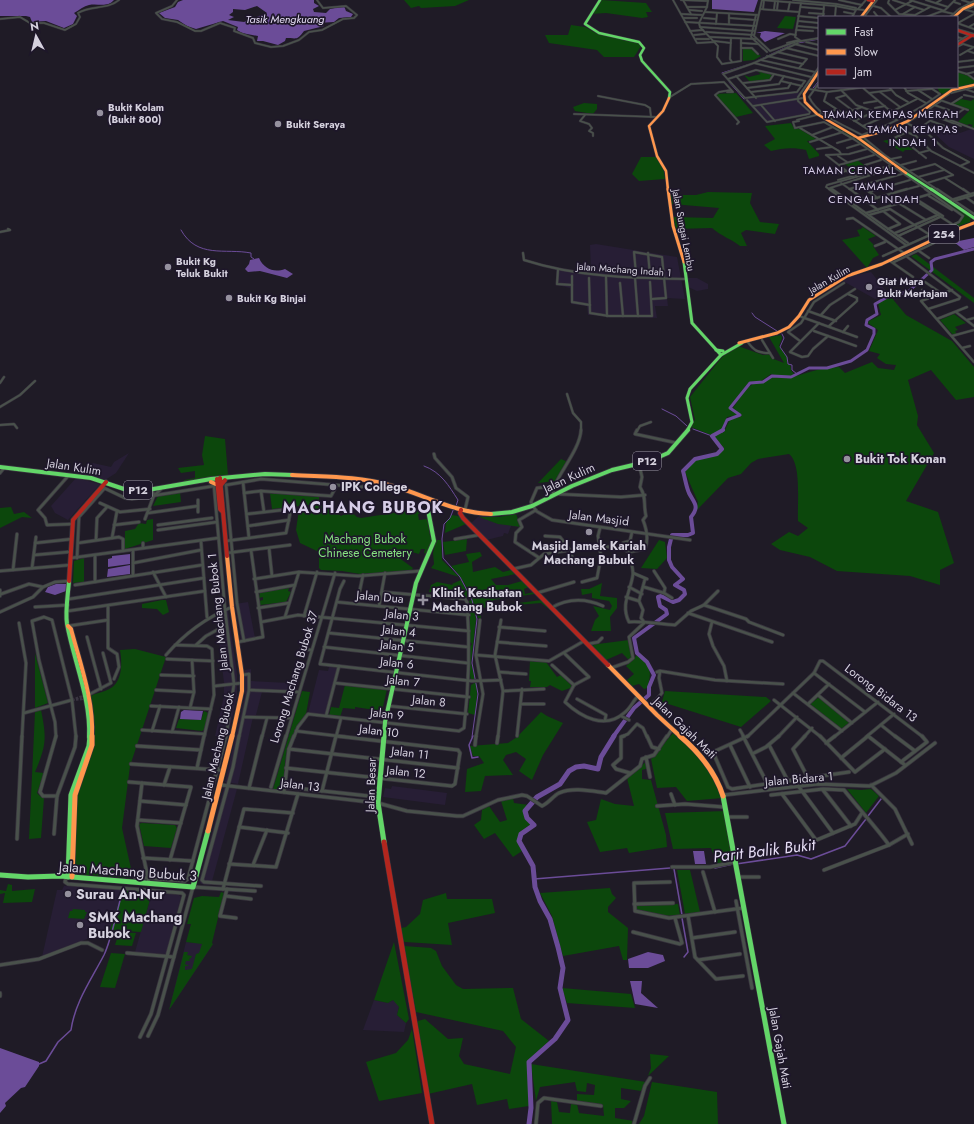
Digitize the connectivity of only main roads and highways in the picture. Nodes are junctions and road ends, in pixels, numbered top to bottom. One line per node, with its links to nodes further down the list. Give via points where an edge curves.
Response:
1 (600, 0): 17 (main road, Jalan Sungai Lembu, via 584,24 599,33 640,43 644,48 640,55 642,61 668,90 670,97 662,113 649,124 649,127 657,156 666,171 673,226 683,257 692,323)
2 (872, 1): 5 (main road, via 861,10); 6 (main road)
3 (973, 3): 4 (main road)
4 (954, 15)
5 (860, 16)
6 (861, 16)
7 (958, 30): 8 (main road)
8 (971, 36): 9 (main road)
9 (959, 44)
10 (818, 72): 12 (main road, via 805,99); 12 (main road, via 803,98)
11 (974, 86): 13 (main road, via 952,90 905,122 882,132)
12 (820, 114): 13 (main road, via 836,126)
13 (860, 137): 14 (main road, via 894,165 950,201 957,211)
14 (973, 218): 15 (main road, 254); 15 (main road, 254, via 967,223 953,226)
15 (904, 254): 16 (main road, 254); 16 (main road, 254, via 892,262)
16 (868, 269): 17 (main road, Jalan Kulim / P12, via 847,276 809,300 794,323 781,331 742,342)
17 (721, 354): 23 (main road, Jalan Kulim / P12, via 688,392 692,422 688,430 660,457 612,470 555,495 534,508 494,514)
18 (2, 467): 19 (main road, Jalan Kulim / P12)
19 (106, 482): 20 (main road, Jalan Kulim / P12, via 124,489 152,490); 26 (main road, via 75,516 73,524 68,626 71,629 90,727 89,742 71,795)
20 (191, 483): 21 (main road, Jalan Kulim / P12); 21 (main road, Jalan Kulim / P12)
21 (219, 483): 22 (main road, Jalan Kulim / P12, via 227,479 278,474 360,479 381,483); 24 (main road, Jalan Machang Bubok); 24 (main road, Jalan Machang Bubok, via 224,491)
22 (434, 501): 23 (main road, Jalan Kulim / P12); 28 (main road, Jalan Besar, via 428,510 433,543 420,571 385,722 378,803)
23 (459, 509): 29 (main road, Jalan Gajah Mati, via 461,516 479,535 708,763 718,779 724,795)
24 (220, 510): 27 (main road, Jalan Machang Bubok, via 242,674 241,698 221,770 221,785)
25 (0, 875): 26 (main road, Jalan Machang Bubuk 3, via 28,878)
26 (69, 877): 27 (main road, Jalan Machang Bubuk 3)
27 (193, 887)
28 (432, 1124)
29 (784, 1124)

